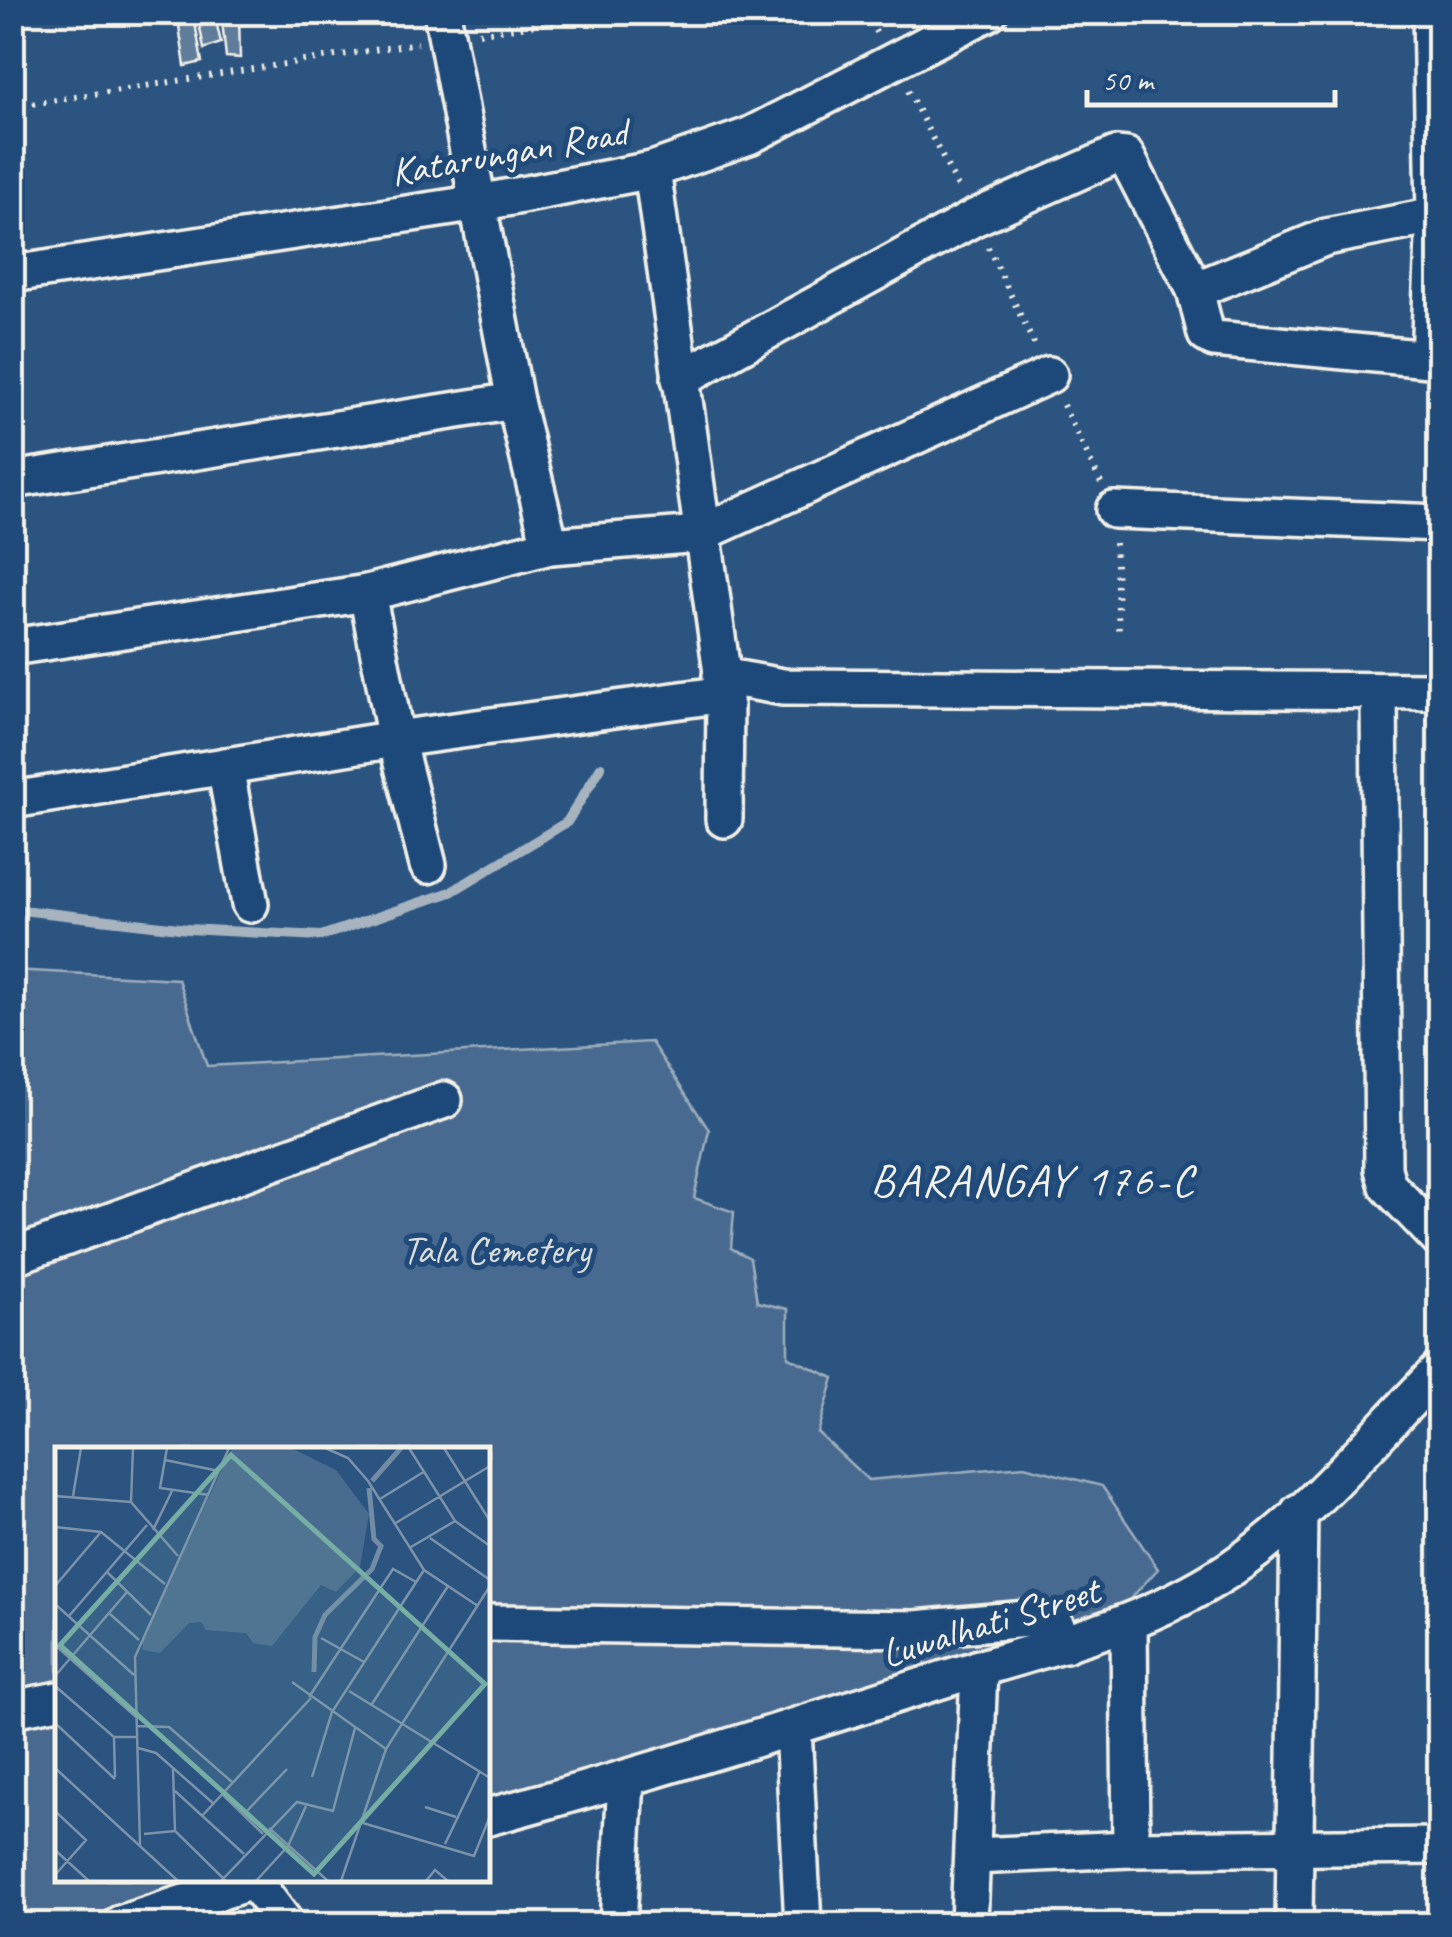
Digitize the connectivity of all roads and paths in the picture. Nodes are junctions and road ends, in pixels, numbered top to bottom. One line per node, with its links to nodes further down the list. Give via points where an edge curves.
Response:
1 (627, 12): 3 (path)
2 (989, 12): 5 (street, Katarungan Road)
3 (444, 25): 6 (path); 8 (street)
4 (1434, 31): 9 (street)
5 (892, 60): 7 (street, Katarungan Road, via 749,136); 10 (path)
6 (12, 107)
7 (652, 170): 8 (street, Katarungan Road); 15 (street)
8 (479, 202): 11 (street, Katarungan Road); 16 (street)
9 (1437, 215): 12 (street, via 1326,236); 13 (street)
10 (974, 218): 12 (street, via 1126,156); 14 (path); 15 (street)
11 (12, 274)
12 (1195, 290): 13 (street, via 1206,334 1214,339)
13 (1434, 360)
14 (1049, 375): 18 (path); 20 (street)
15 (680, 379): 20 (street)
16 (514, 401): 17 (street); 21 (street)
17 (12, 480)
18 (1114, 510): 19 (street); 23 (path)
19 (1440, 523)
20 (700, 534): 21 (street); 25 (street)
21 (550, 546): 22 (street)
22 (368, 593): 24 (street); 28 (street)
23 (1119, 632)
24 (12, 647)
25 (723, 685): 27 (street); 28 (street); 31 (street)
26 (1440, 691): 27 (street)
27 (1378, 694): 35 (street, via 1384,1169 1388,1186)
28 (396, 739): 29 (street); 32 (street)
29 (225, 766): 30 (street); 33 (street)
30 (12, 800)
31 (724, 819)
32 (428, 865)
33 (250, 904)
34 (444, 1100): 36 (street)
35 (1440, 1240)
36 (12, 1257)
37 (1440, 1369): 38 (street, Luwalhati Street)
38 (1299, 1512): 39 (street, Luwalhati Street, via 1215,1579); 48 (street)
39 (1130, 1623): 41 (street, Luwalhati Street); 50 (street)
40 (490, 1624): 41 (street, via 915,1629 1027,1619 1056,1626)
41 (1065, 1644): 42 (street, Luwalhati Street)
42 (980, 1668): 45 (street, Luwalhati Street); 51 (street)
43 (55, 1701): 44 (street)
44 (12, 1710)
45 (793, 1728): 46 (street, Luwalhati Street); 57 (street)
46 (626, 1780): 47 (street, Luwalhati Street); 56 (street)
47 (490, 1816)
48 (1294, 1846): 49 (street); 50 (street); 59 (street)
49 (1440, 1846)
50 (1131, 1849): 51 (street)
51 (973, 1856): 58 (street)
52 (248, 1882): 54 (street)
53 (255, 1882): 55 (street)
54 (120, 1924)
55 (286, 1924)
56 (618, 1924)
57 (803, 1924)
58 (969, 1924)
59 (1294, 1924)

